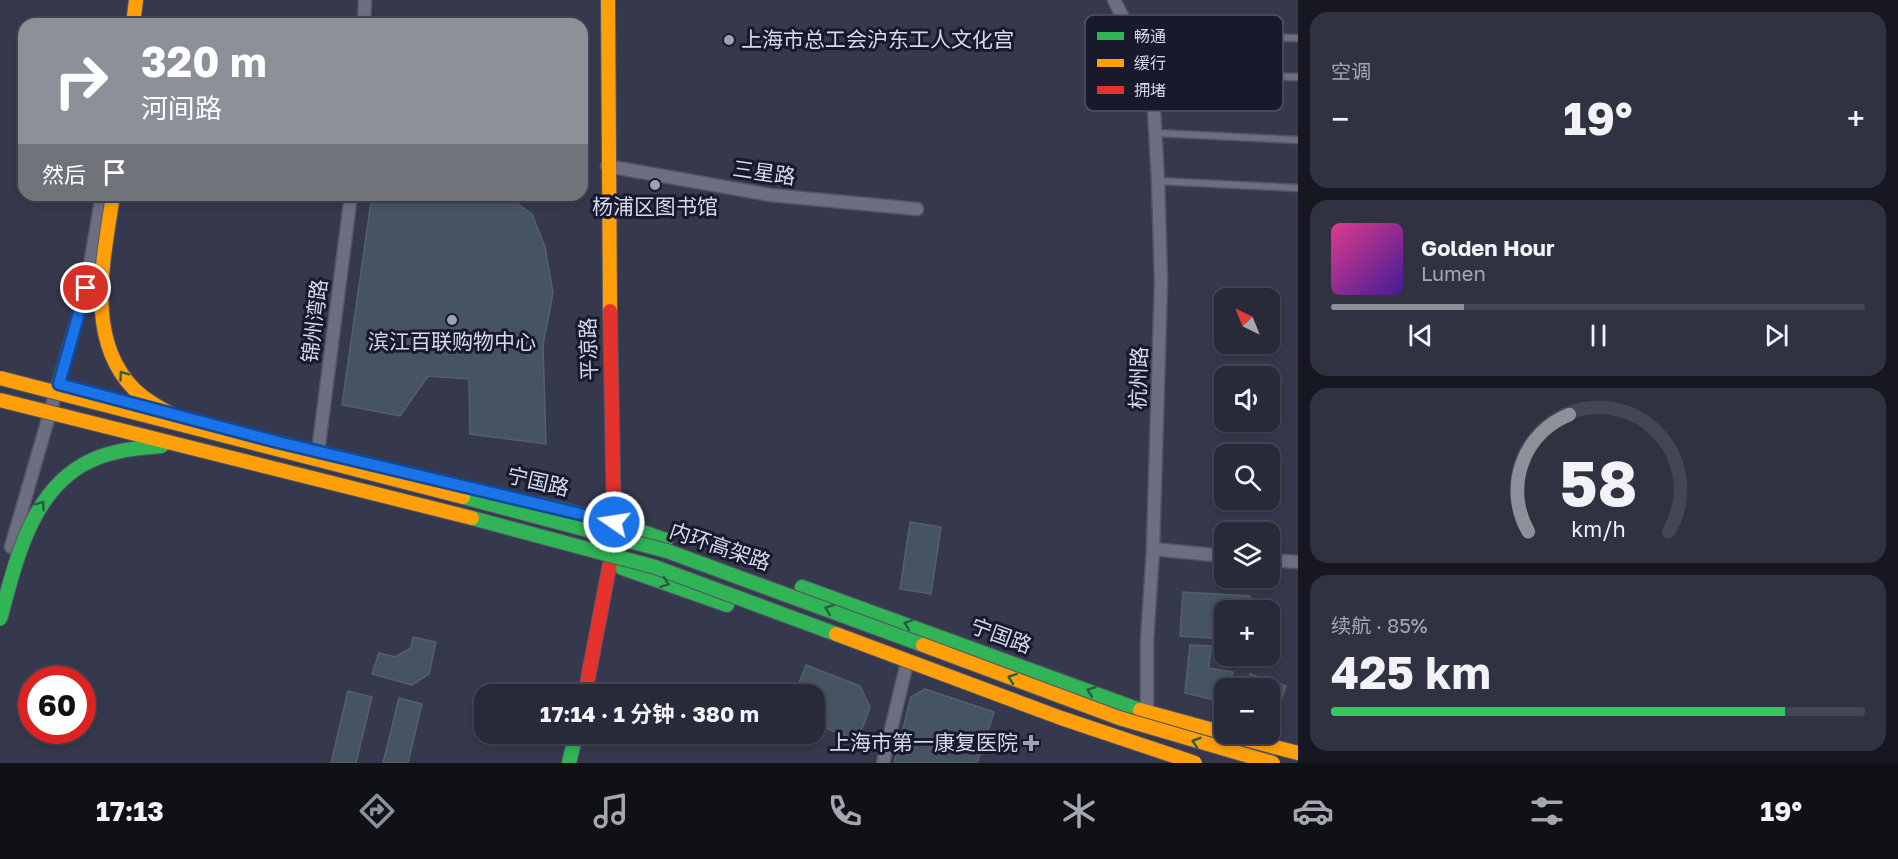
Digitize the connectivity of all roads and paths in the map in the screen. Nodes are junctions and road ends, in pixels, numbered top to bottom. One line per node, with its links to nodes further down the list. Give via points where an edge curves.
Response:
1 (126, 0): 7 (street)
2 (136, 0): 8 (main road)
3 (365, 0): 9 (street)
4 (608, 0): 17 (main road, 平凉路)
5 (1114, 0): 6 (street, 杭州路)
6 (1122, 15)
7 (124, 18)
8 (134, 18)
9 (364, 18)
10 (1283, 38): 11 (lane)
11 (1298, 38)
12 (1283, 76): 13 (lane)
13 (1298, 76)
14 (1155, 111): 15 (street, 杭州路)
15 (1156, 133): 16 (lane); 18 (street, 杭州路)
16 (1298, 140)
17 (607, 166): 23 (street, 三星路, via 770,195); 33 (main road, 平凉路)
18 (1158, 181): 19 (lane); 34 (street, 杭州路, via 1161,281)
19 (1298, 188)
20 (101, 201): 26 (street, via 86,288)
21 (112, 201): 30 (main road, one-way to 21, bridge, via 152,404 122,375 113,359 102,320 101,297)
22 (350, 201): 32 (street, 锦州湾路)
23 (917, 209)
24 (0, 369): 26 (main road, 宁国路)
25 (0, 378): 30 (main road, 内环高架路, bridge)
26 (59, 384): 29 (street); 32 (main road, 宁国路)
27 (0, 400): 31 (main road, 内环高架路, bridge)
28 (0, 409): 29 (main road)
29 (47, 423): 38 (main road, via 326,486); 39 (street)
30 (225, 438): 53 (main road, 内环高架路, one-way to 30, bridge, via 1179,737 1074,701 749,579 624,537)
31 (196, 451): 40 (main road, one-way to 31, bridge, via 31,519 63,480 85,464 118,452 167,446); 52 (main road, 内环高架路, bridge, via 395,498 655,567 1050,714)
32 (318, 452): 33 (main road, 宁国路)
33 (614, 522): 38 (main road, 平凉路); 43 (main road, 宁国路, one-way to 33)
34 (1153, 549): 35 (street); 43 (street, 杭州路)
35 (1214, 555)
36 (1280, 561): 37 (street)
37 (1298, 562)
38 (610, 563): 41 (main road, one-way to 41); 42 (main road, 平凉路)
39 (0, 582)
40 (0, 619)
41 (906, 668): 48 (main road); 50 (street)
42 (587, 684)
43 (1146, 712): 44 (main road, 宁国路); 48 (street, 杭州路)
44 (1214, 730)
45 (574, 744): 49 (main road)
46 (1265, 744): 47 (main road, 宁国路)
47 (1298, 753)
48 (1159, 761): 51 (main road)
49 (569, 763)
50 (883, 763)
51 (1174, 763)
52 (1195, 763)
53 (1273, 763)

